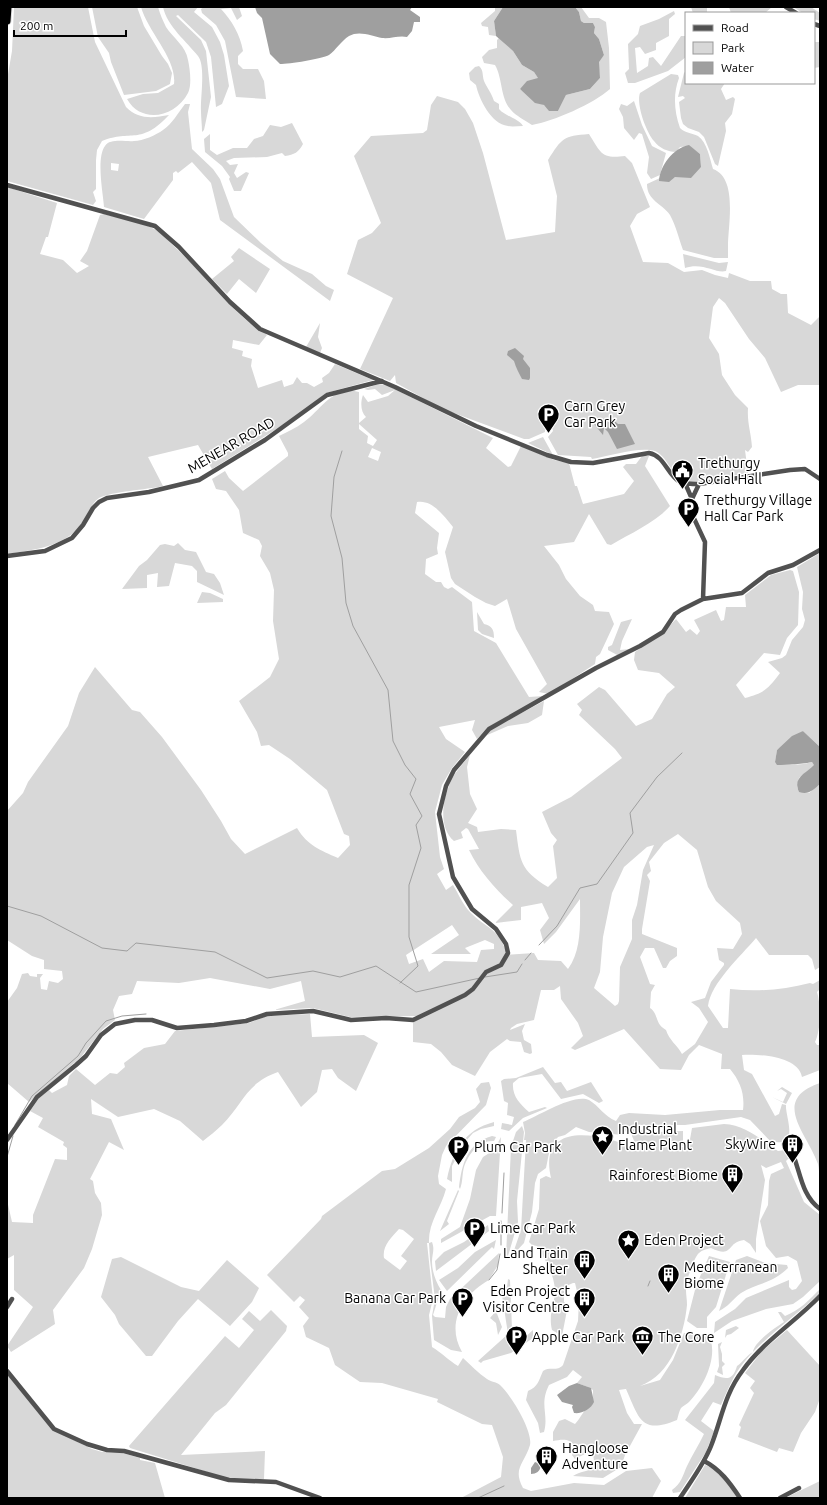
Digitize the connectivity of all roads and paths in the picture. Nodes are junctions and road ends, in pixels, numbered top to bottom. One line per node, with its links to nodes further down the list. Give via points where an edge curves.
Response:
1 (8, 7): 2 (highway)
2 (7, 21)
3 (7, 185): 4 (street, via 155,226 179,247 230,302 260,328)
4 (382, 381): 6 (street, via 476,426 557,458 587,463 643,453 653,454 674,477); 10 (street, MENEAR ROAD, via 327,394 265,440 199,480 149,492 107,498 93,508 72,538 45,551)
5 (820, 479): 7 (street, via 805,469)
6 (685, 483): 7 (street); 8 (street)
7 (699, 484): 8 (street)
8 (692, 499): 11 (street, via 691,512 705,542)
9 (820, 550): 11 (street, via 795,564 768,574 742,593)
10 (7, 556)
11 (702, 599): 12 (street, via 675,614 663,632 489,729 454,770 446,786 439,814 453,877 472,909 496,929 506,944 508,953 501,965 484,975 473,989 413,1020 351,1020 313,1010 267,1014 246,1021 206,1026 177,1028 152,1020 115,1024 101,1035 86,1056 37,1097)
12 (7, 1140)
13 (787, 1142): 14 (street, via 796,1158 805,1192 812,1204)
14 (820, 1209)
15 (820, 1296): 19 (street, via 804,1313 771,1339 743,1369 725,1400 711,1447)
16 (12, 1299): 17 (street)
17 (7, 1307)
18 (7, 1371): 21 (street, via 54,1428 87,1444 107,1450 124,1451 229,1480 276,1482)
19 (704, 1461): 22 (street); 23 (street, via 725,1477)
20 (799, 1488): 24 (street)
21 (320, 1498)
22 (680, 1498)
23 (740, 1498)
24 (780, 1498)

